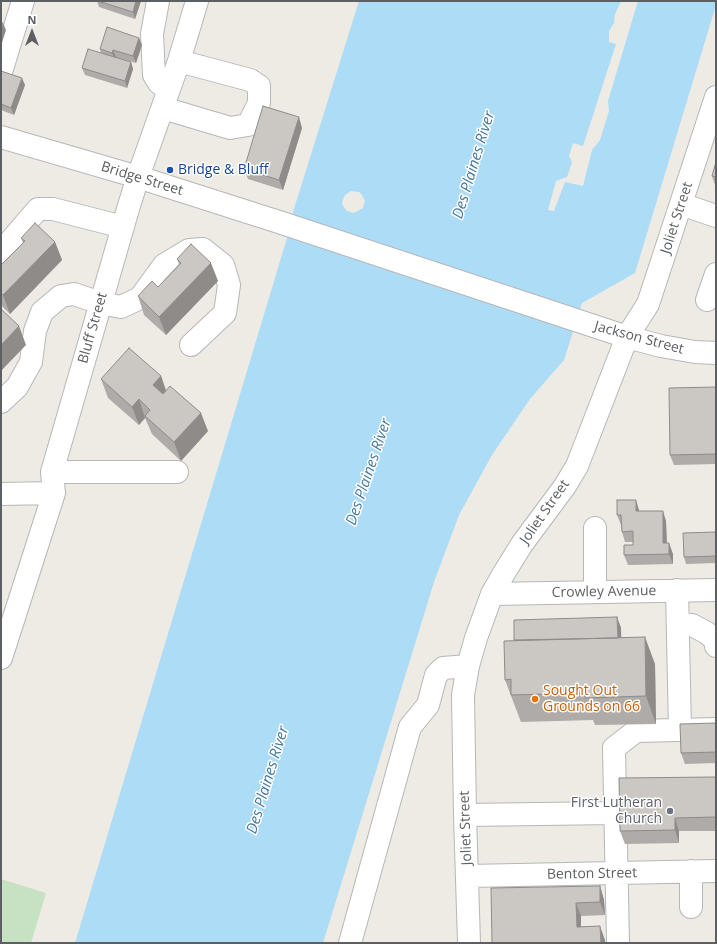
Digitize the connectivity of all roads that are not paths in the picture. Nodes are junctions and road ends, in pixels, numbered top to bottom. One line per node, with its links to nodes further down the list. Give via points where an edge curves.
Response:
1 (23, 1): 5 (street)
2 (158, 1): 7 (street, via 152,34 154,75)
3 (197, 1): 4 (street, Bluff Street)
4 (179, 61): 7 (street, Bluff Street); 7 (street, via 250,80 259,86 259,104 248,125 230,128)
5 (1, 72)
6 (716, 97): 10 (street, Joliet Street)
7 (166, 98): 9 (street, Bluff Street)
8 (1, 137): 9 (street, Bridge Street)
9 (138, 178): 12 (street, Bluff Street); 17 (street, Bridge Street)
10 (681, 204): 11 (street); 18 (street, Joliet Street, via 648,304)
11 (716, 216)
12 (123, 227): 13 (street, via 53,209 38,210); 16 (street, Bluff Street)
13 (1, 252)
14 (716, 274): 15 (street)
15 (707, 300)
16 (100, 303): 19 (street, via 121,307 140,298 164,265 189,250 203,248 223,265 229,285 225,313); 21 (street, via 74,294 61,296 42,312 35,331 31,362 17,387); 23 (street, Bluff Street)
17 (586, 323): 18 (street, Jackson Street)
18 (627, 337): 20 (street, Jackson Street, via 661,346); 29 (street, Joliet Street, via 577,466 522,544)
19 (191, 345)
20 (716, 353)
21 (1, 402)
22 (177, 472): 23 (street)
23 (53, 482): 24 (street); 32 (street, Bluff Street)
24 (1, 494)
25 (595, 528): 28 (street)
26 (677, 590): 27 (street, Crowley Avenue); 28 (street, Crowley Avenue); 30 (street)
27 (716, 590)
28 (595, 592): 29 (street, Crowley Avenue)
29 (492, 594): 33 (street, Joliet Street)
30 (678, 624): 31 (street, via 692,625 707,633 716,641); 35 (street)
31 (716, 646)
32 (1, 658)
33 (468, 666): 39 (street, Joliet Street, via 463,695); 45 (street, via 443,668 436,675 428,705 410,727)
34 (716, 729): 35 (street)
35 (680, 730): 36 (street, via 636,731 614,748)
36 (615, 782): 37 (street); 38 (street)
37 (638, 782)
38 (615, 813): 39 (street); 42 (street)
39 (465, 815): 43 (street, Joliet Street)
40 (691, 871): 41 (street, Benton Street); 42 (street, Benton Street); 44 (street)
41 (716, 871)
42 (616, 873): 43 (street, Benton Street); 47 (street)
43 (468, 876): 46 (street, Joliet Street)
44 (691, 907)
45 (350, 943)
46 (469, 943)
47 (618, 943)

